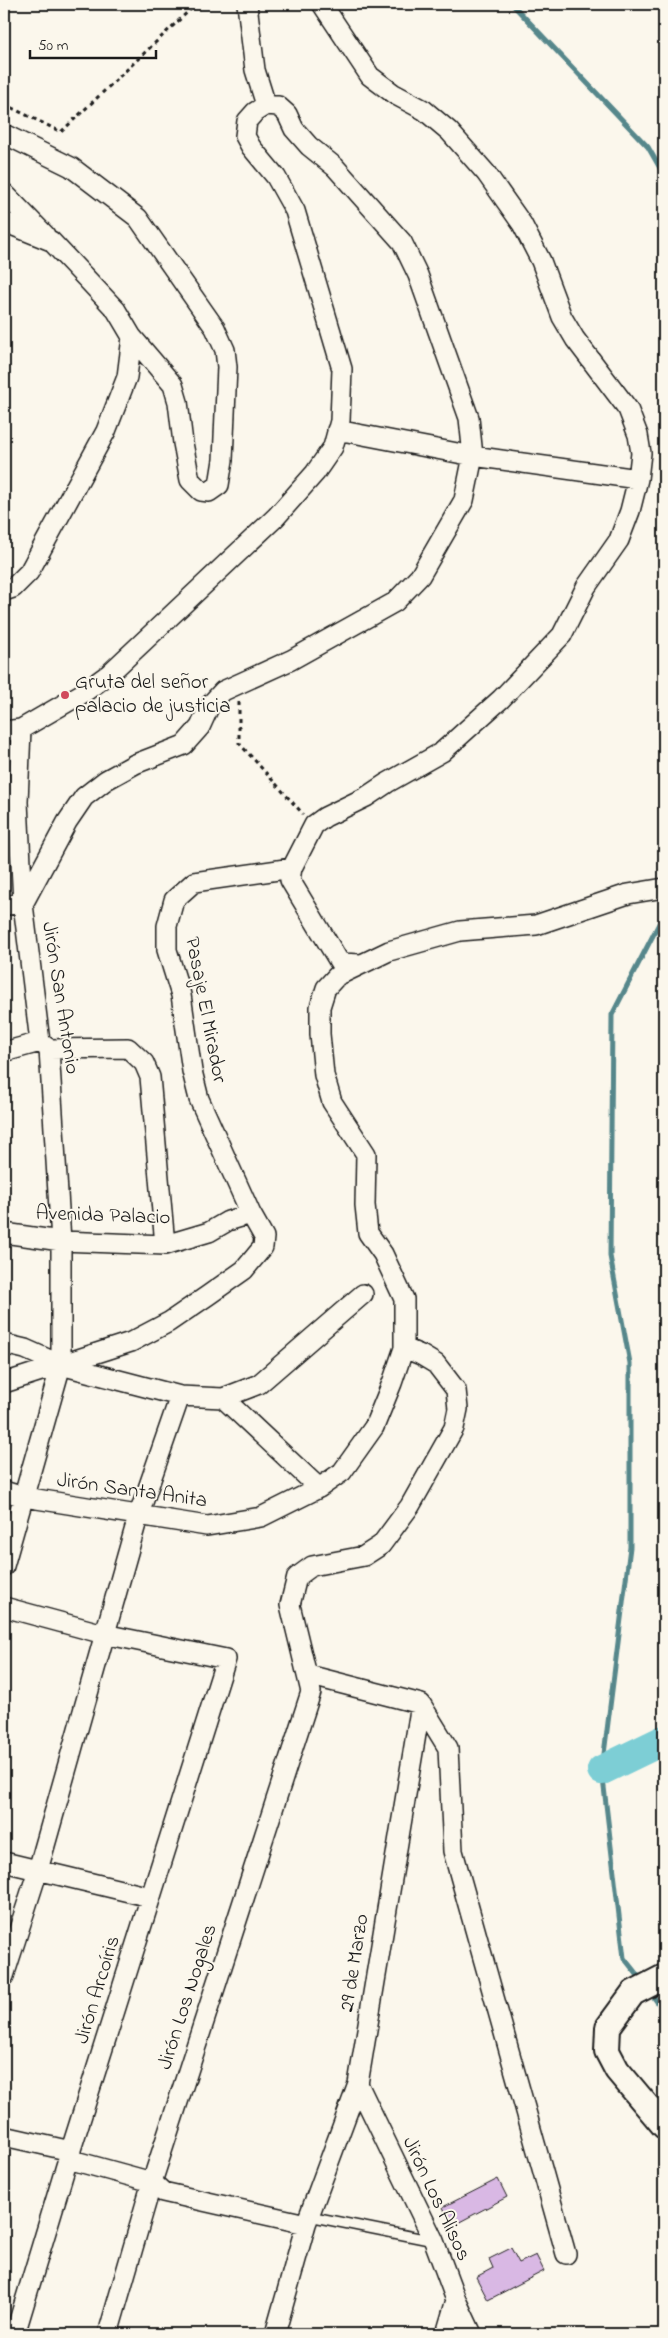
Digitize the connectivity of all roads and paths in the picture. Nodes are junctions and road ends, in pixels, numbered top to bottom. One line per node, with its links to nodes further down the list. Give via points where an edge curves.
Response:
1 (196, 4): 4 (path, via 61,132)
2 (247, 4): 5 (street, via 255,70)
3 (322, 4): 13 (street, via 370,76 424,110 449,131 486,172 522,224 542,261 562,317 628,409 641,453)
4 (4, 104)
5 (266, 105): 11 (street, via 247,122 245,136 276,177 296,211 342,369); 12 (street, via 278,106 287,114 294,129 309,146 335,167 402,242 433,312 469,418)
6 (4, 134): 10 (street, via 70,167 138,218 215,328 225,350 223,460 219,485 209,492 201,491 190,480 173,385)
7 (4, 194): 9 (street)
8 (4, 222): 9 (street)
9 (51, 241): 10 (street, via 116,310)
10 (132, 337): 14 (street, via 127,377 106,431 29,572 13,588)
11 (337, 430): 12 (street); 16 (street, via 333,446 315,473 276,517 129,657 83,693)
12 (473, 456): 13 (street); 15 (street, via 464,500 420,576 395,602 291,660)
13 (638, 480): 17 (street, via 619,540 586,587 562,635 500,699 442,752)
14 (4, 591)
15 (239, 683): 17 (path, via 239,743); 20 (street, via 223,691 210,705 200,727 184,745 135,764 84,797)
16 (13, 730): 20 (street, Jirón San Antonio)
17 (314, 825): 18 (street)
18 (292, 868): 22 (street, via 290,880 340,963); 25 (street, Pasaje El Mirador, via 194,882 174,900 167,926 166,950 180,995 199,1099)
19 (664, 888): 22 (street, via 628,894 536,925 460,931 389,951)
20 (23, 904): 21 (street); 23 (street, Jirón San Antonio)
21 (4, 905)
22 (361, 964): 31 (street, via 337,976 326,988 320,1007 324,1075 332,1102 366,1154 368,1233 383,1254 404,1299)
23 (45, 1045): 24 (street); 27 (street, Jirón San Antonio); 28 (street, via 128,1048 144,1063 150,1078)
24 (4, 1052)
25 (251, 1214): 28 (street, Avenida Palacio, via 228,1221 209,1232); 32 (street, via 264,1237 263,1248 244,1270 169,1322 131,1342)
26 (4, 1233): 27 (street, Avenida Palacio)
27 (61, 1241): 28 (street, Avenida Palacio); 32 (street, Jirón San Antonio)
28 (166, 1245)
29 (364, 1294): 35 (street, via 259,1384)
30 (4, 1344): 32 (street)
31 (404, 1348): 36 (street, Jirón Santa Anita, via 374,1427 342,1472); 43 (street, Jirón Los Nogales, via 436,1364 456,1390 458,1409 454,1428 410,1506 381,1544 364,1556 312,1566 297,1577 290,1604)
32 (61, 1364): 33 (street); 34 (street); 38 (street, Jirón San Antonio)
33 (4, 1383)
34 (180, 1396): 35 (street); 39 (street)
35 (223, 1398): 36 (street)
36 (319, 1488): 39 (street, Jirón Santa Anita, via 262,1517 206,1526)
37 (4, 1492): 38 (street, Jirón Santa Anita)
38 (24, 1497): 39 (street, Jirón Santa Anita); 40 (street, Jirón San Antonio)
39 (138, 1517): 42 (street)
40 (4, 1566)
41 (4, 1607): 42 (street)
42 (104, 1634): 46 (street); 47 (street, Jirón Arcoíris, via 226,1659)
43 (308, 1675): 44 (street); 54 (street, Jirón Los Nogales, via 311,1692)
44 (421, 1704): 50 (street, 29 de Marzo); 57 (street, via 448,1748 453,1851)
45 (4, 1862): 46 (street)
46 (38, 1870): 47 (street); 48 (street)
47 (150, 1897): 53 (street, Jirón Arcoíris)
48 (4, 1976)
49 (664, 1977): 51 (street, via 633,1993 608,2026 607,2051 617,2070)
50 (358, 2084): 55 (street, 29 de Marzo); 56 (street, Jirón Los Alisos)
51 (664, 2126)
52 (4, 2136): 53 (street)
53 (69, 2155): 54 (street); 59 (street, Jirón Arcoíris)
54 (152, 2182): 55 (street, via 163,2192); 60 (street, Jirón Los Nogales)
55 (308, 2220): 56 (lane); 61 (street, 29 de Marzo)
56 (434, 2241): 58 (street, Jirón Los Alisos)
57 (566, 2254)
58 (456, 2300): 62 (street); 63 (street, Jirón Los Alisos)
59 (15, 2334)
60 (108, 2334)
61 (275, 2334)
62 (446, 2334)
63 (472, 2334)

